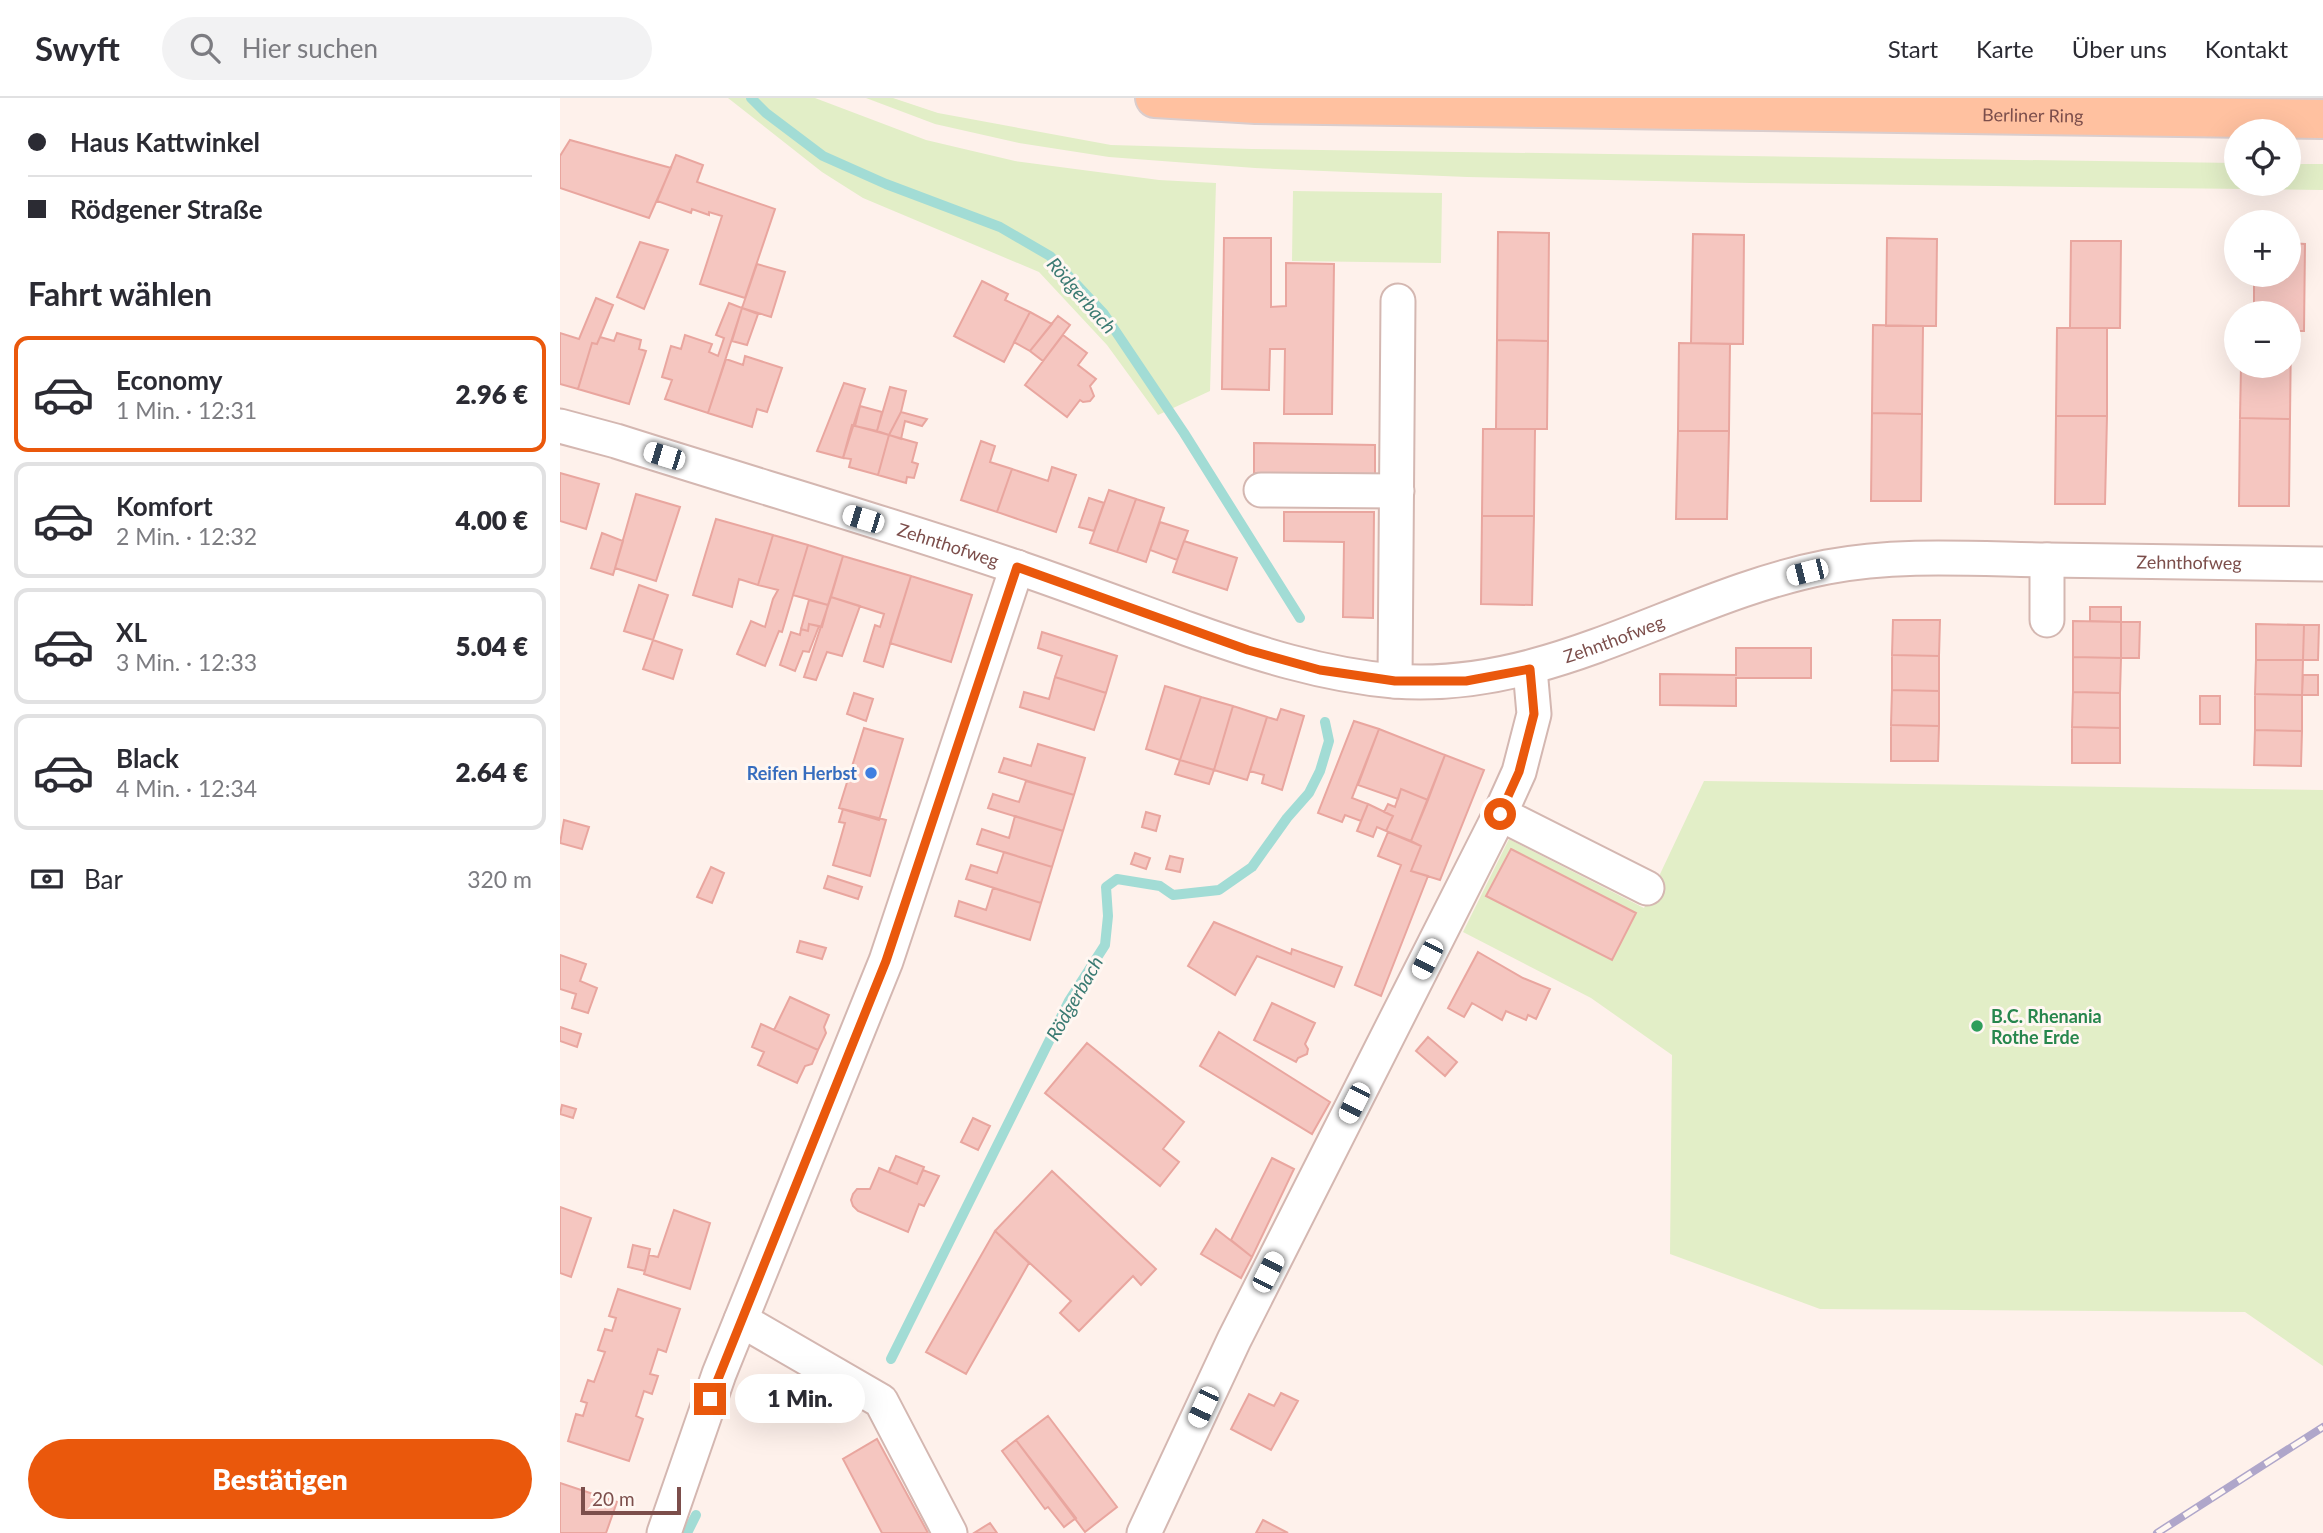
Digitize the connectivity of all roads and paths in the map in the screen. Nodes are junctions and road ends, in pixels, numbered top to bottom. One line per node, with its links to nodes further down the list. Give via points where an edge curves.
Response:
1 (1155, 98): 2 (main road, Berliner Ring, via 1256,104)
2 (2323, 119)
3 (1398, 301): 6 (street)
4 (560, 426): 9 (street, Zehnthofweg)
5 (1261, 490): 6 (street)
6 (1397, 491): 12 (street)
7 (2047, 560): 8 (street, Zehnthofweg); 10 (street); 11 (street, Zehnthofweg, via 1868,561 1826,567 1768,582)
8 (2323, 564)
9 (1017, 567): 12 (street, Zehnthofweg, via 1248,650 1320,670); 15 (street, via 886,961)
10 (2047, 620)
11 (1530, 669): 12 (street, Zehnthofweg, via 1466,681); 13 (street, via 1534,714 1519,772)
12 (1395, 681)
13 (1500, 814): 14 (street); 18 (street, via 1256,1296)
14 (1647, 888)
15 (741, 1320): 16 (street); 17 (street, via 881,1401)
16 (664, 1533)
17 (950, 1533)
18 (1144, 1533)

